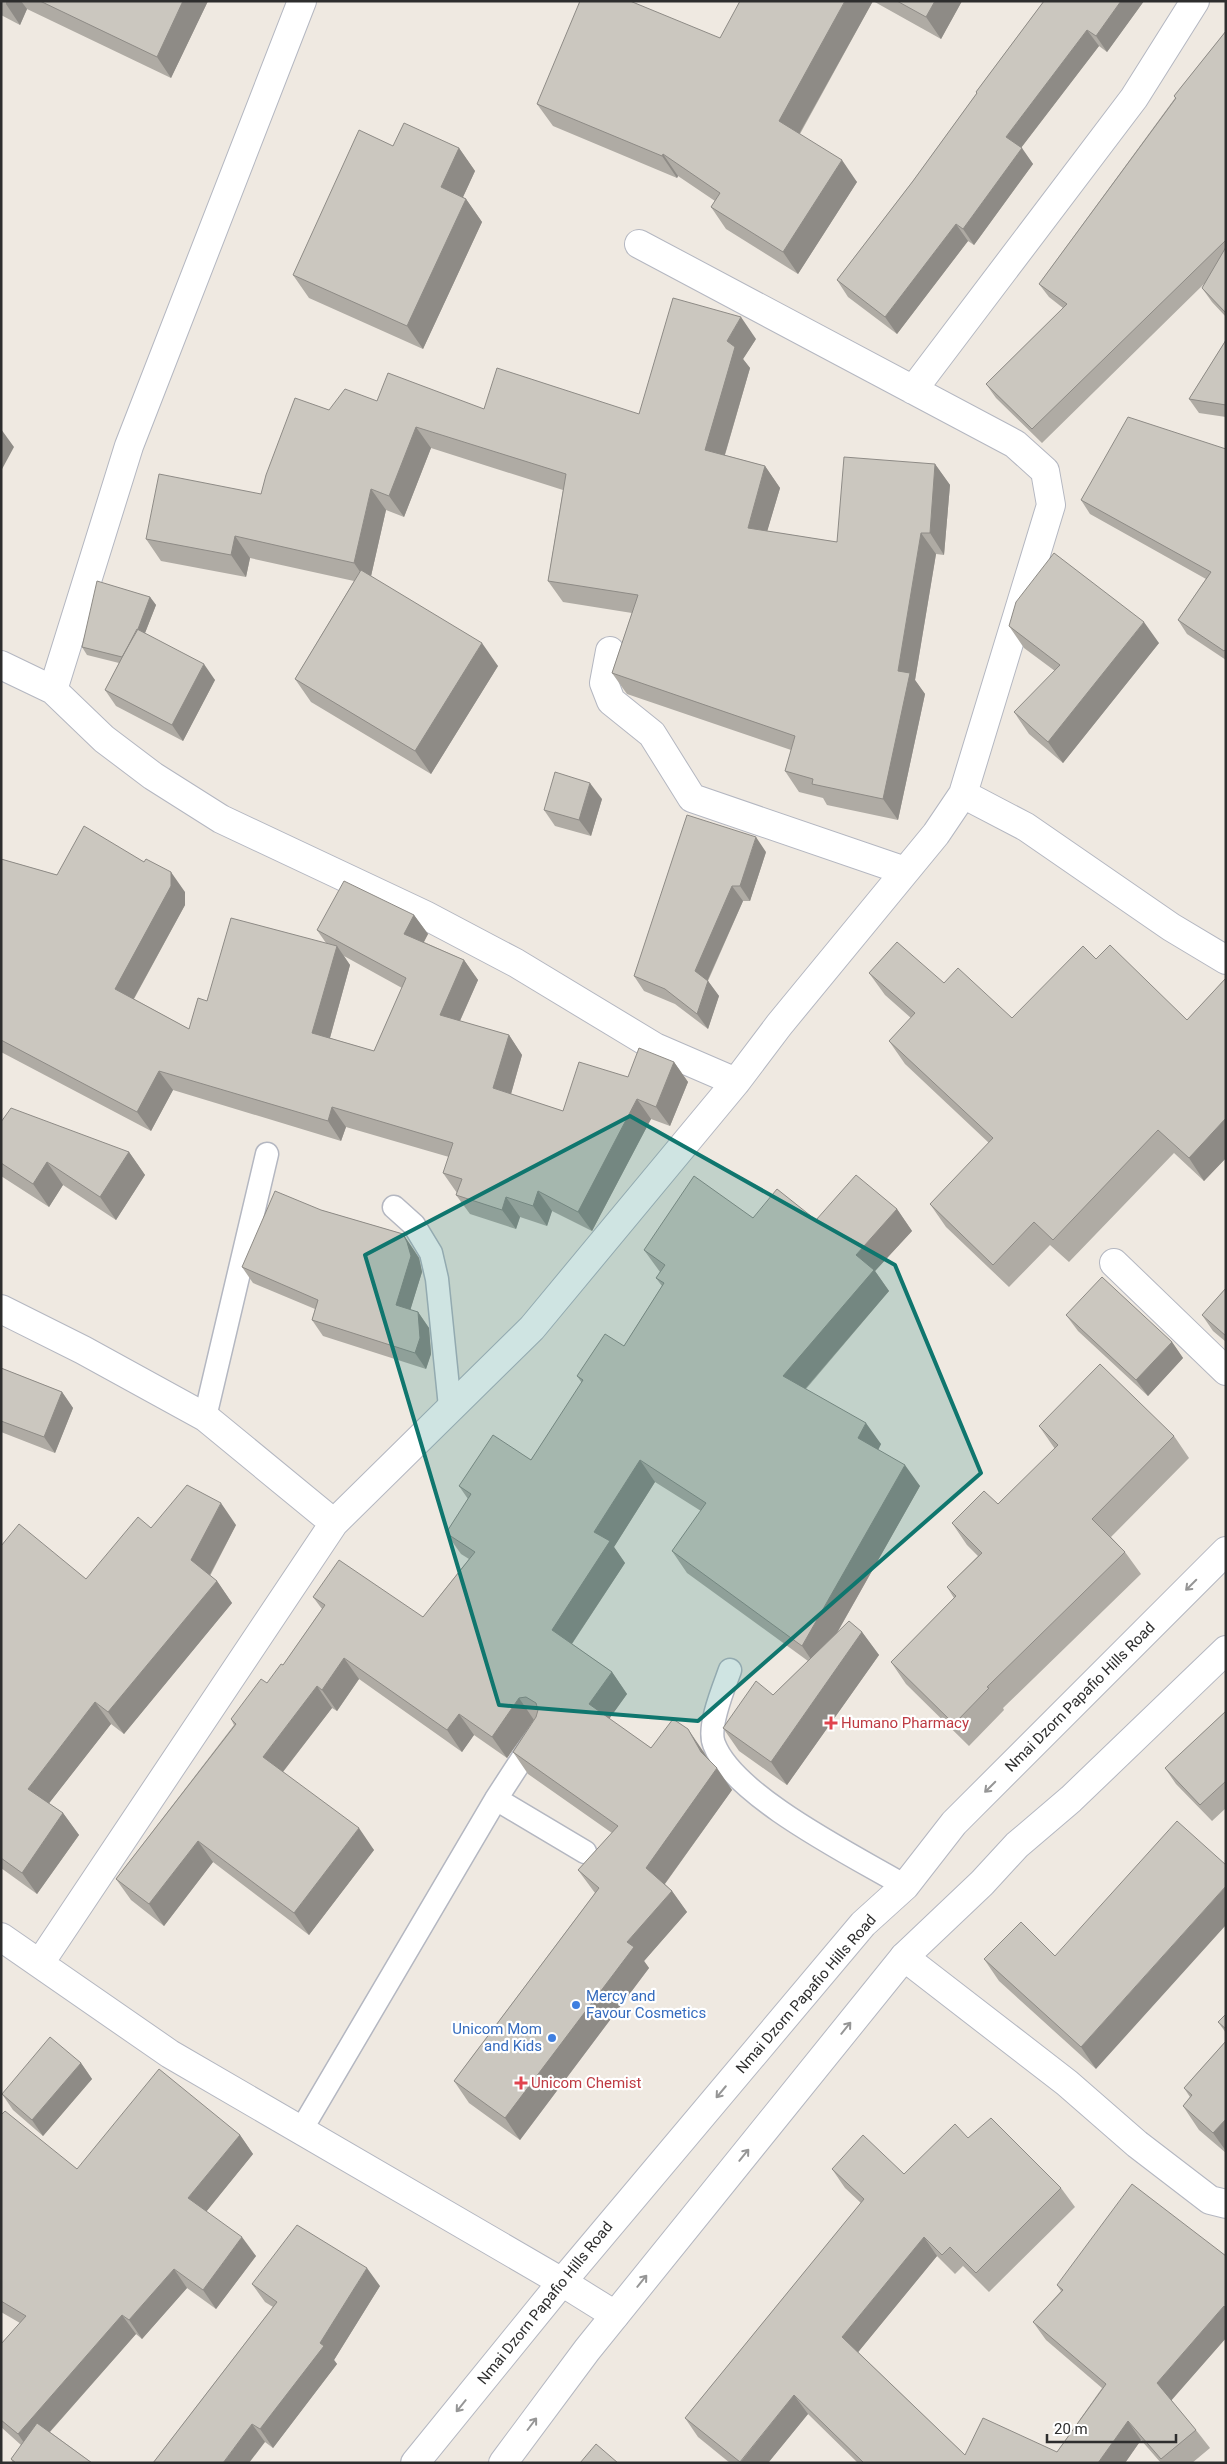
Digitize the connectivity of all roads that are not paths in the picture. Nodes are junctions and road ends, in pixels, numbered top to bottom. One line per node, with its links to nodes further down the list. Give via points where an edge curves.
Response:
1 (302, 1): 7 (street, via 128,446)
2 (1195, 1): 4 (street, via 1134,98)
3 (639, 244): 4 (street)
4 (913, 390): 8 (street, via 1015,444 1045,471 1051,505)
5 (610, 651): 9 (street, via 604,683 611,701 652,734 692,798)
6 (1, 665): 7 (street)
7 (53, 690): 11 (street, via 104,739 153,776 221,819 425,915 516,963 655,1046)
8 (963, 794): 9 (street); 10 (street, via 1026,827 1171,927)
9 (905, 871): 11 (street)
10 (1226, 960)
11 (736, 1082): 17 (street, via 532,1328)
12 (267, 1154): 18 (lane)
13 (394, 1207): 17 (lane, via 414,1225 431,1253 437,1279)
14 (1114, 1263): 16 (street)
15 (1, 1309): 18 (street)
16 (1226, 1371)
17 (450, 1408): 19 (street)
18 (205, 1417): 19 (street)
19 (334, 1523): 29 (street)
20 (1226, 1551): 26 (street, Nmai Dzorn Papafio Hills Road, one-way to 26, via 954,1823)
21 (1222, 1660): 28 (street, via 1017,1845)
22 (730, 1670): 26 (lane, via 716,1705 713,1743 729,1768 763,1801)
23 (540, 1731): 24 (lane)
24 (496, 1799): 25 (lane); 30 (lane)
25 (585, 1852)
26 (905, 1886): 32 (street, Nmai Dzorn Papafio Hills Road, one-way to 32, via 863,1924)
27 (1, 1937): 29 (street)
28 (904, 1957): 31 (street, via 1067,2083 1137,2144 1210,2200); 33 (street, one-way to 28)
29 (40, 1963): 30 (street, via 170,2054)
30 (300, 2132): 32 (street)
31 (1226, 2204)
32 (562, 2282): 33 (street); 34 (street, Nmai Dzorn Papafio Hills Road, one-way to 34)
33 (615, 2315): 35 (street, one-way to 33)
34 (415, 2463)
35 (503, 2463)

